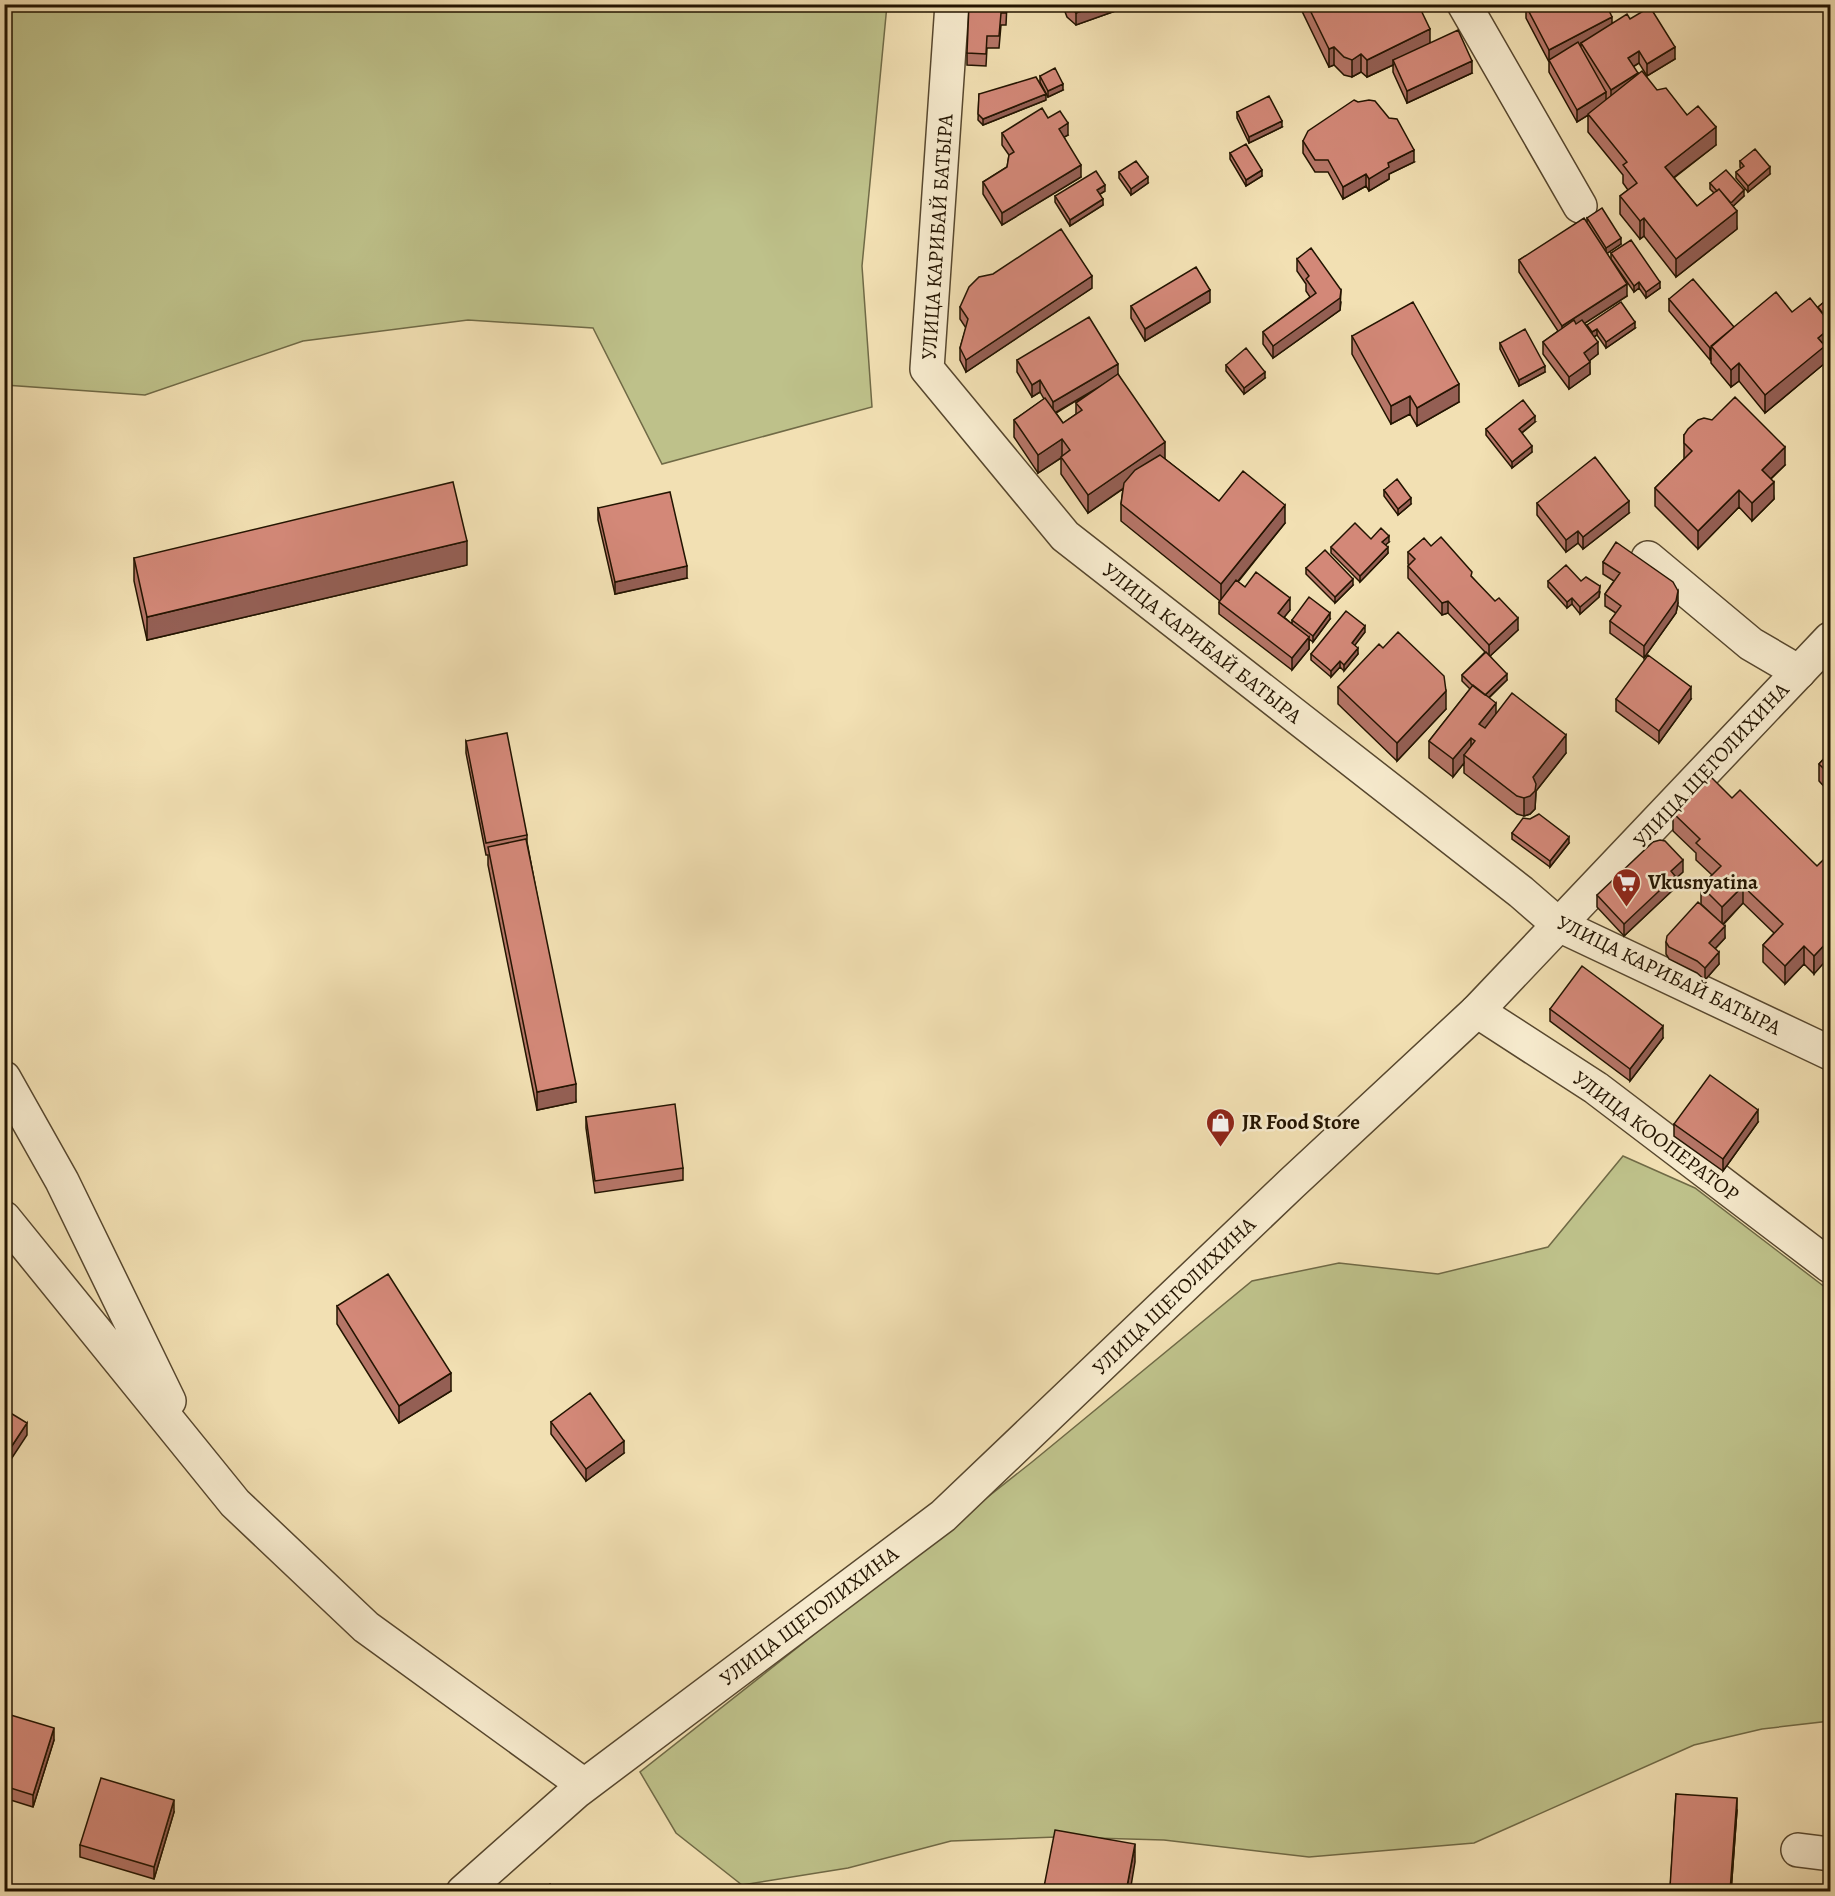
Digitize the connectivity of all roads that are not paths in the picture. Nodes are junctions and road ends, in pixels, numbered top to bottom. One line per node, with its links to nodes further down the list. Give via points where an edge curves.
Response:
1 (952, 4): 7 (street, УЛИЦА КАРИБАЙ БАТЫРА, via 927,369 1065,536)
2 (1464, 4): 3 (street)
3 (1580, 206)
4 (1648, 558): 6 (street, via 1751,644)
5 (1830, 639): 6 (street, УЛИЦА ЩЕГОЛИХИНА)
6 (1799, 672): 7 (street, УЛИЦА ЩЕГОЛИХИНА)
7 (1559, 925): 8 (street, УЛИЦА ЩЕГОЛИХИНА); 9 (street, УЛИЦА КАРИБАЙ БАТЫРА)
8 (1477, 1011): 12 (street, УЛИЦА КООПЕРАТОР, via 1596,1088); 14 (street, УЛИЦА ЩЕГОЛИХИНА, via 943,1516)
9 (1830, 1053)
10 (4, 1078): 13 (street, via 62,1181)
11 (4, 1218): 13 (street)
12 (1830, 1266)
13 (195, 1454): 14 (street, via 235,1503 366,1627)
14 (584, 1785): 17 (street, УЛИЦА ЩЕГОЛИХИНА)
15 (1798, 1850): 16 (street)
16 (1830, 1854)
17 (463, 1892)

